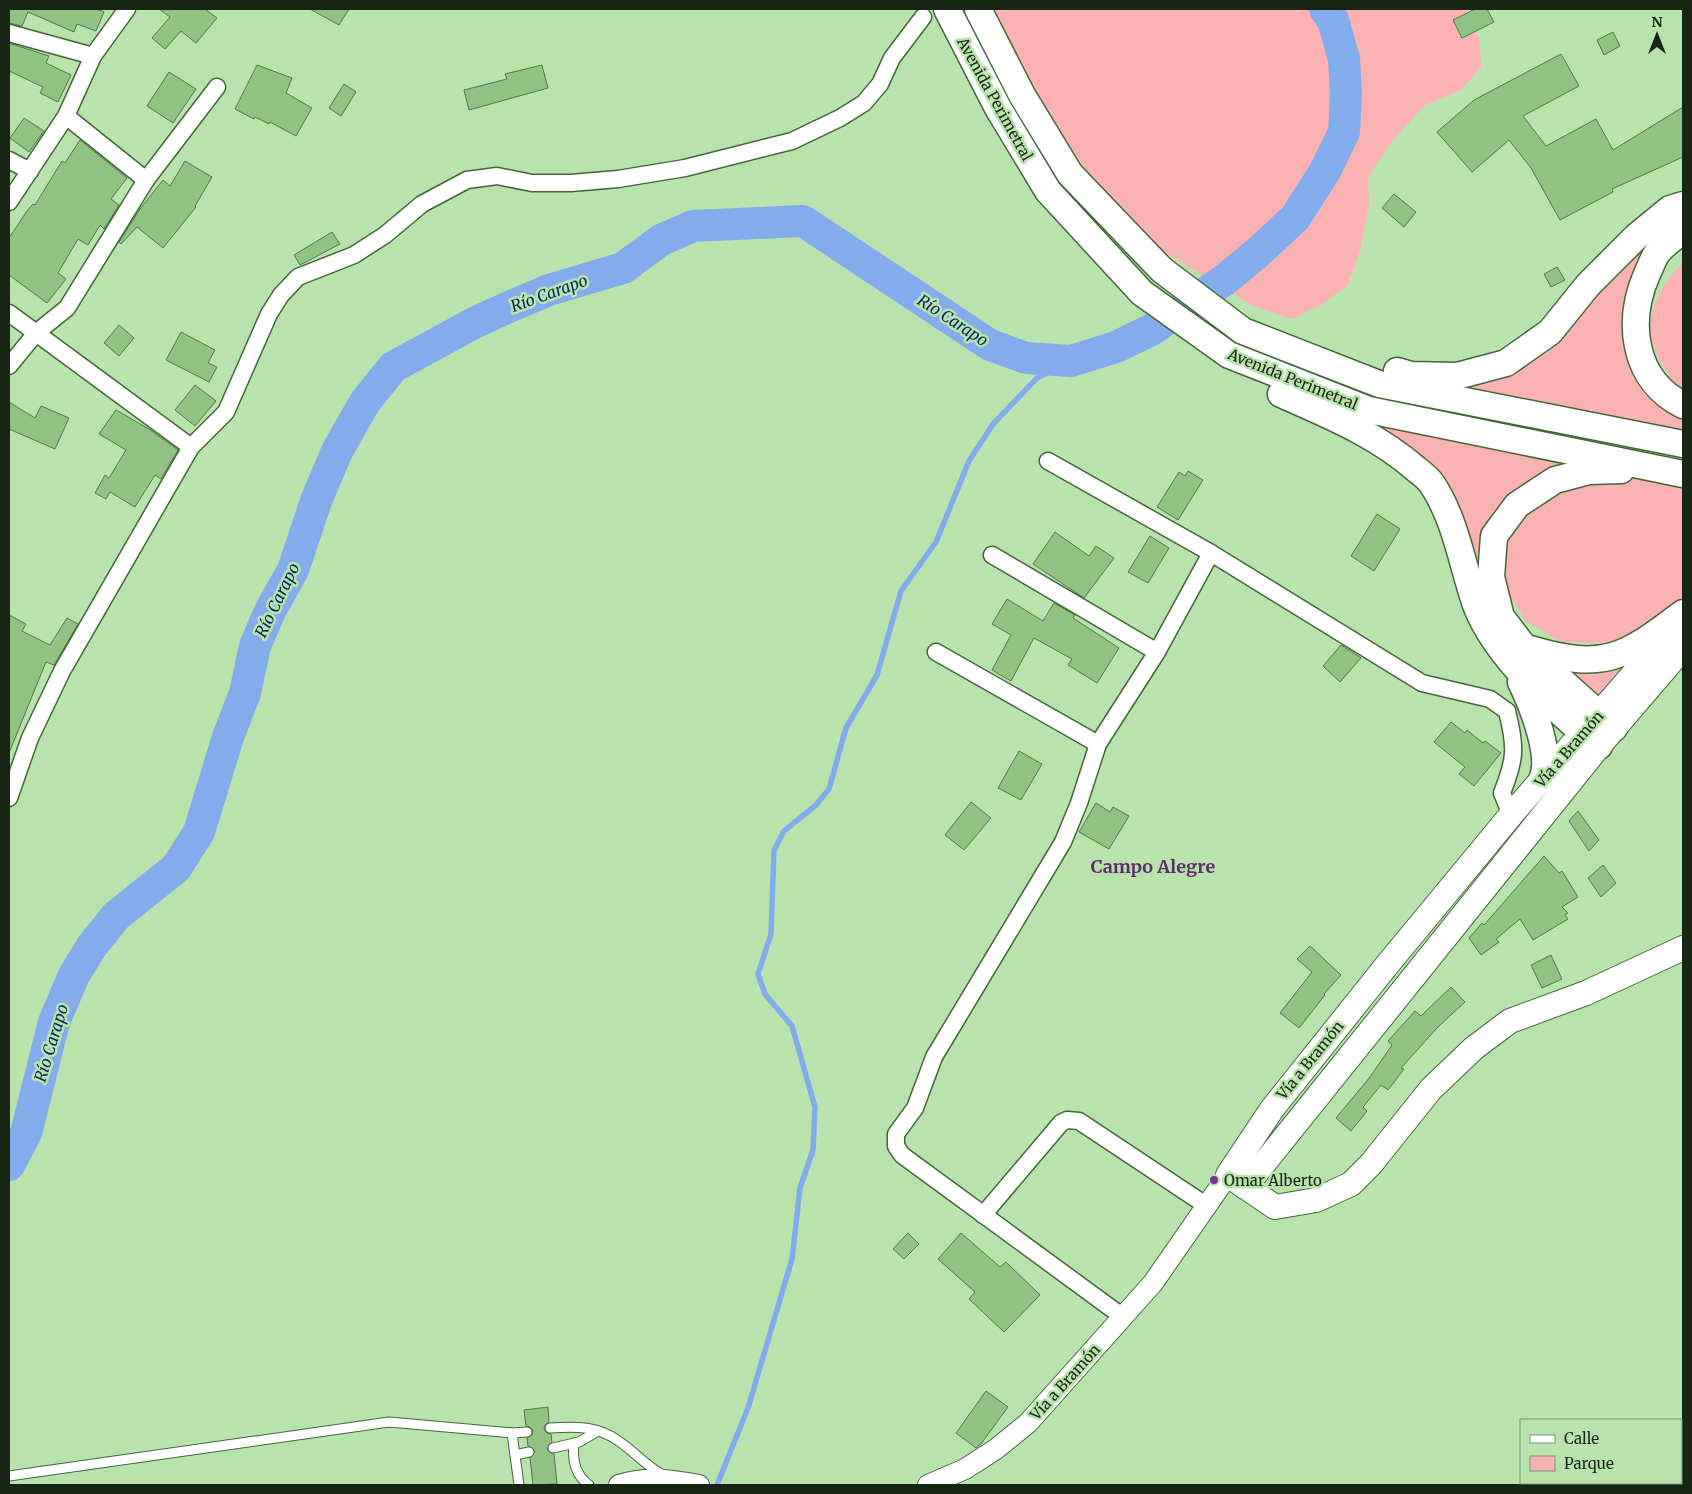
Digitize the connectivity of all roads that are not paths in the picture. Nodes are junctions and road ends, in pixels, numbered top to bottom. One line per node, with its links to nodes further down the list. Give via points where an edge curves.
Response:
1 (127, 9): 5 (street)
2 (978, 9): 15 (main road, Avenida Perimetral, via 1022,95 1070,174 1162,270)
3 (935, 13): 17 (main road, Avenida Perimetral, via 1048,191 1142,293); 21 (street, via 892,58 880,84 864,102 840,118 792,141 685,168 618,179 532,183 497,176 467,180 422,204 385,235 354,255 298,278 281,295 269,314 226,412)
4 (9, 33): 5 (street)
5 (93, 56): 7 (street)
6 (217, 87): 10 (street)
7 (66, 116): 9 (street); 10 (street)
8 (9, 160): 9 (street)
9 (30, 171): 11 (street)
10 (146, 180): 16 (street, via 66,308)
11 (9, 202)
12 (1683, 204): 15 (main road, via 1670,209 1637,236 1588,285 1550,332 1506,363 1457,376 1411,375)
13 (1683, 230): 19 (main road, via 1657,253 1639,292 1635,324 1642,364 1670,398)
14 (9, 313): 16 (street)
15 (1243, 331): 20 (main road, Avenida Perimetral, via 1380,384)
16 (36, 333): 18 (street); 21 (street)
17 (1228, 355): 23 (main road, Avenida Perimetral, via 1369,410); 30 (main road, via 1264,387 1379,440 1431,483 1447,513 1477,606)
18 (9, 366)
19 (1683, 404)
20 (1683, 444)
21 (191, 446): 34 (street, via 62,671 30,738)
22 (1048, 461): 24 (street)
23 (1683, 475): 30 (main road, via 1634,470 1589,471 1554,480 1516,505 1494,536 1492,576 1501,617)
24 (1211, 553): 29 (street); 35 (street, via 1422,683 1490,699 1507,711 1515,742 1511,770 1502,793)
25 (992, 555): 29 (street)
26 (1683, 615): 30 (main road, via 1631,651 1600,660); 31 (main road, Vía a Bramón)
27 (1683, 648): 31 (main road, Vía a Bramón)
28 (936, 652): 32 (street)
29 (1158, 652): 32 (street)
30 (1519, 656): 31 (main road); 33 (main road, via 1540,738 1545,773)
31 (1598, 730): 33 (main road, Vía a Bramón); 37 (main road, Vía a Bramón)
32 (1098, 744): 39 (street, via 1064,842 934,1057 915,1108 896,1134 898,1151)
33 (1542, 780): 35 (main road, Vía a Bramón)
34 (9, 798)
35 (1511, 815): 37 (main road, Vía a Bramón, via 1272,1109)
36 (1683, 948): 37 (main road, via 1586,993 1510,1021 1474,1048 1431,1089 1371,1164 1350,1184 1316,1200 1275,1206)
37 (1236, 1181): 38 (street, Vía a Bramón)
38 (1207, 1206): 39 (street, via 1086,1125 1072,1119 1061,1123); 40 (street, Vía a Bramón, via 1153,1283)
39 (983, 1215): 40 (street)
40 (1123, 1317): 55 (street, Vía a Bramón, via 1028,1423 965,1469)
41 (550, 1428): 42 (lane, via 574,1426)
42 (598, 1431): 45 (lane); 50 (lane, via 620,1442 644,1464)
43 (527, 1432): 44 (lane)
44 (512, 1433): 48 (lane); 49 (lane, via 389,1422)
45 (574, 1444): 46 (lane); 52 (lane, via 574,1464 578,1474)
46 (553, 1448)
47 (529, 1452): 48 (lane)
48 (515, 1455): 51 (lane)
49 (9, 1476)
50 (675, 1480): 53 (street, via 650,1479); 54 (street)
51 (518, 1485)
52 (589, 1485)
53 (619, 1485)
54 (699, 1485)
55 (928, 1485)

